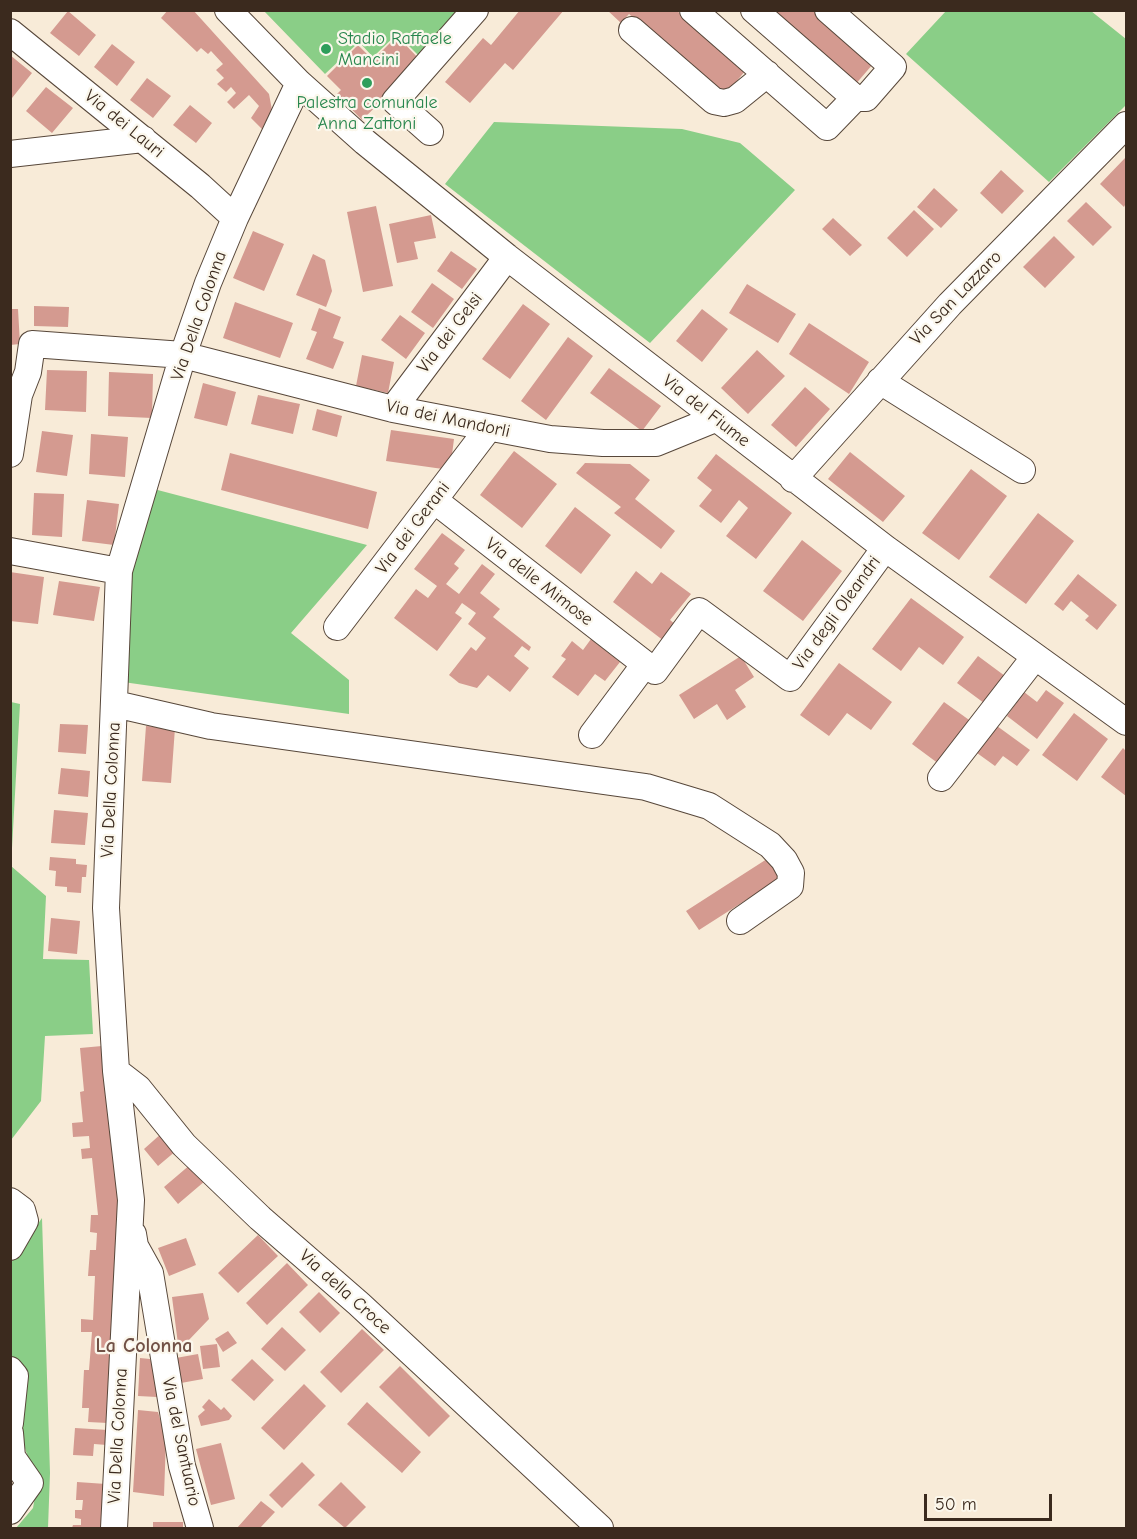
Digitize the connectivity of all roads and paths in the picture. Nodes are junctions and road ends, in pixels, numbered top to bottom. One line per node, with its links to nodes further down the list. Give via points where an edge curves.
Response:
1 (228, 10): 9 (street, Via del Fiume)
2 (476, 10): 12 (street, via 395,101)
3 (693, 10): 8 (street)
4 (754, 10): 10 (street)
5 (828, 10): 10 (street, via 893,67 866,98)
6 (632, 30): 8 (street, via 714,101 735,100)
7 (10, 32): 13 (street, Via dei Lauri)
8 (767, 74): 10 (street, via 827,127)
9 (299, 83): 15 (street, Via Della Colonna); 16 (street, Via del Fiume)
10 (855, 98)
11 (1126, 124): 18 (street, Via San Lazzaro)
12 (430, 132)
13 (143, 139): 14 (street); 15 (street, Via dei Lauri)
14 (10, 154)
15 (235, 218): 17 (street, Via Della Colonna)
16 (507, 257): 20 (street, Via dei Gelsi); 21 (street, Via del Fiume)
17 (183, 355): 19 (street, Via dei Mandorli, via 32,345 28,372); 20 (street, Via dei Mandorli); 29 (street, Via Della Colonna)
18 (880, 381): 24 (street); 25 (street, Via San Lazzaro)
19 (15, 395): 23 (street)
20 (393, 409): 22 (street, Via dei Mandorli)
21 (715, 419): 22 (street, Via dei Mandorli, via 656,442 550,439); 25 (street, Via del Fiume)
22 (488, 429): 26 (street, Via dei Gerani)
23 (10, 454)
24 (1022, 470)
25 (793, 478): 27 (street, Via del Fiume)
26 (434, 500): 30 (street, Via dei Gerani); 32 (street, Via delle Mimose)
27 (885, 548): 31 (street, Via del Fiume); 32 (street, Via degli Oleandri, via 790,678 699,611 655,672)
28 (10, 551): 29 (street)
29 (119, 571): 33 (street, Via Della Colonna)
30 (337, 627)
31 (1034, 658): 34 (street, Via del Fiume); 36 (street)
32 (645, 664): 35 (street)
33 (115, 704): 37 (street, via 211,726 646,787 709,806 770,845 791,873 790,886); 38 (street, Via Della Colonna, via 106,908)
34 (1126, 722)
35 (592, 735)
36 (941, 778)
37 (740, 921)
38 (116, 1071): 40 (street, Via Della Colonna); 48 (street, Via della Croce, via 138,1088 184,1145 260,1218 359,1304)
39 (10, 1201): 41 (street, via 22,1210 25,1221)
40 (130, 1216): 46 (street, Via Della Colonna); 47 (street, Via del Santuario, via 135,1246 150,1273 182,1466)
41 (15, 1240)
42 (10, 1370): 43 (street, via 15,1376)
43 (10, 1423)
44 (10, 1433): 45 (street, via 12,1457 30,1483)
45 (10, 1511)
46 (114, 1528)
47 (200, 1528)
48 (600, 1528)

